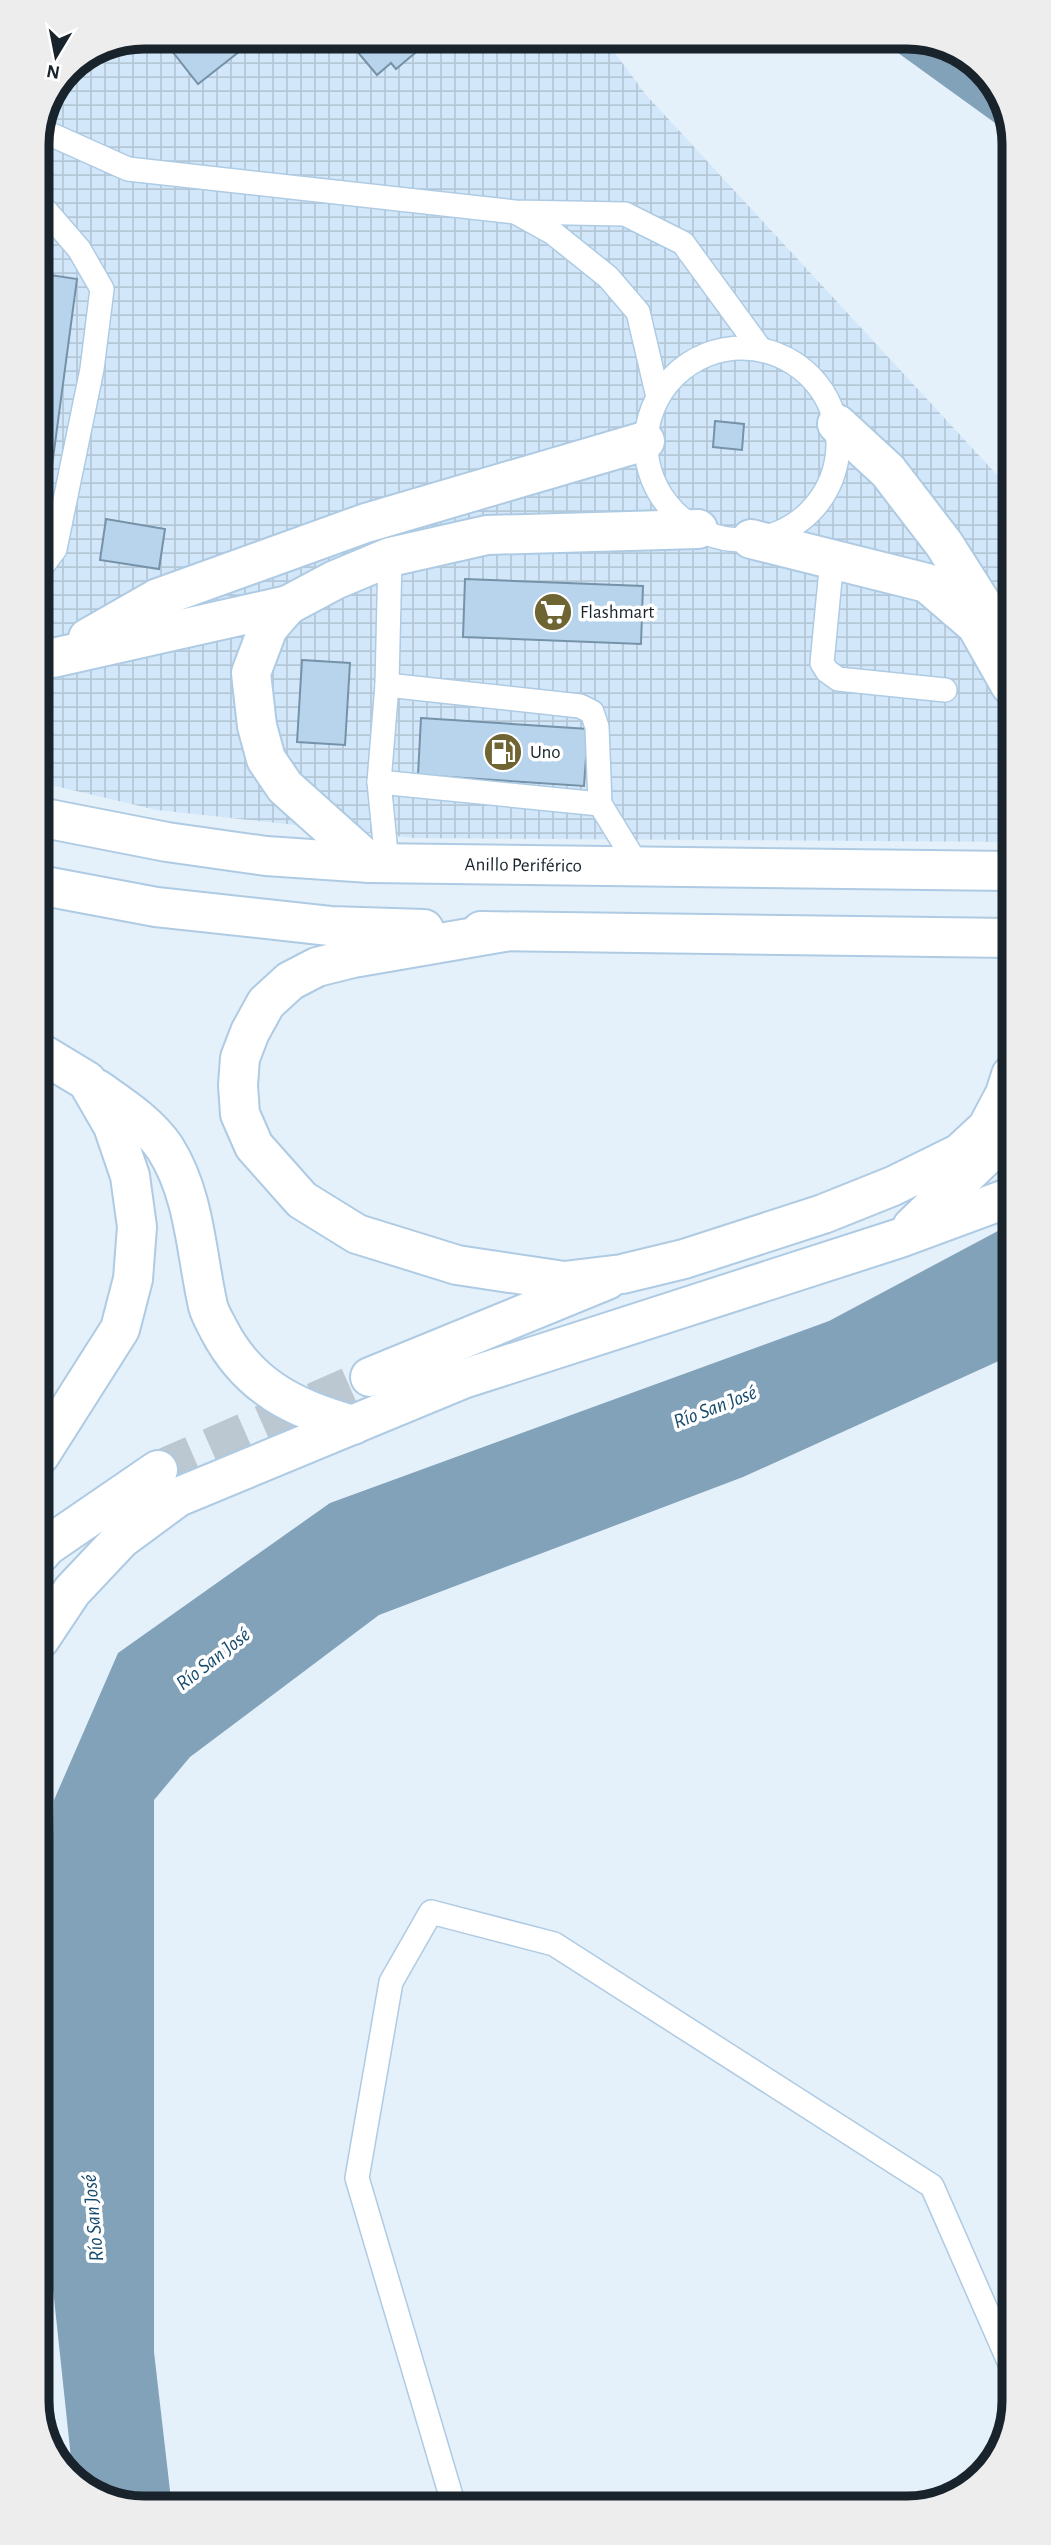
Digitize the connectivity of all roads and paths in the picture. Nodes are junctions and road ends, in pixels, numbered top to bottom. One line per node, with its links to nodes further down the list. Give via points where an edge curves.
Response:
1 (50, 134): 2 (lane, via 128,169)
2 (514, 212): 4 (lane, via 625,214 683,243); 5 (lane, via 553,233 608,277 638,312)
3 (49, 214): 10 (lane, via 79,249 102,289 92,369 55,549)
4 (761, 350): 5 (lane, via 733,348 703,355 677,372); 6 (lane, via 788,359 810,376 827,398)
5 (658, 397): 7 (lane)
6 (837, 424): 9 (lane, via 838,457 828,488 808,513 782,531); 14 (main road, via 888,471 944,544)
7 (645, 441): 8 (lane, via 648,468 658,493 676,514); 15 (main road, via 366,523 158,598)
8 (698, 529): 9 (lane, via 724,538); 11 (main road, via 486,535)
9 (751, 539): 12 (main road)
10 (49, 557)
11 (390, 557): 13 (main road); 18 (lane)
12 (832, 559): 17 (main road, via 928,583 976,625); 19 (lane, via 822,663 827,671 838,679)
13 (288, 605): 16 (main road); 23 (main road, via 268,628 251,673 266,759 285,787)
14 (1002, 635)
15 (49, 657)
16 (49, 659)
17 (1002, 671)
18 (387, 685): 20 (lane); 21 (lane, via 580,706 593,712)
19 (945, 690)
20 (379, 782): 21 (lane); 23 (lane)
21 (600, 804): 24 (lane)
22 (49, 819): 23 (main road, Anillo Periférico, via 266,856)
23 (378, 863): 24 (main road, Anillo Periférico)
24 (638, 866): 25 (main road, Anillo Periférico)
25 (1002, 871)
26 (49, 886): 27 (main road, via 156,907 330,926)
27 (505, 932): 28 (main road); 35 (main road, via 353,958 317,967 290,981 266,1003 240,1058 240,1114 254,1146 302,1199 357,1234 457,1265 564,1281)
28 (1002, 938)
29 (49, 1058): 30 (main road)
30 (87, 1081): 37 (main road, via 138,1118 164,1147 181,1180 191,1216 208,1310 226,1344 251,1374 281,1398 316,1415); 38 (main road, via 113,1126 130,1176 137,1227 133,1279 120,1329)
31 (1002, 1100): 35 (main road, via 987,1128 960,1153 892,1186 684,1259)
32 (1002, 1137): 34 (main road)
33 (1002, 1200): 34 (main road)
34 (901, 1238): 37 (main road, via 463,1380)
35 (622, 1274): 36 (main road)
36 (370, 1377)
37 (353, 1425): 41 (main road, via 178,1497 121,1539 72,1591)
38 (49, 1441)
39 (158, 1470): 40 (main road)
40 (49, 1545)
41 (49, 1626)
42 (1002, 2346): 43 (lane, via 932,2186 554,1944 431,1912 391,1982 357,2178)
43 (451, 2496)

